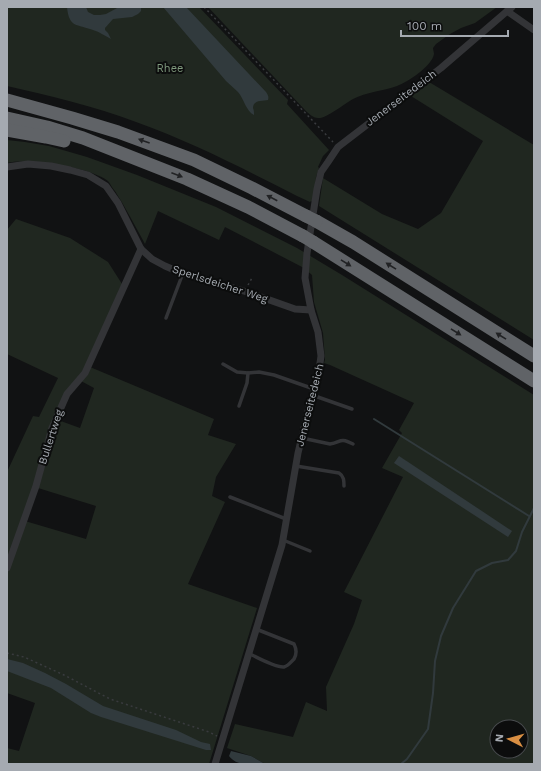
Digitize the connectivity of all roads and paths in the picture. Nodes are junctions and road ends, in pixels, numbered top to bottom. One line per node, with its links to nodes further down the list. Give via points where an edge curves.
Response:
1 (204, 7): 7 (path)
2 (509, 9): 3 (street); 7 (street, Jenerseitedeich, via 441,68)
3 (534, 30)
4 (7, 102): 14 (highway, one-way to 4, via 353,242 311,218 194,160 118,132)
5 (7, 118): 8 (highway, via 83,138)
6 (7, 130): 8 (highway, via 80,144)
7 (338, 147): 12 (street, Jenerseitedeich, via 321,172 317,189 307,253 306,278)
8 (140, 161): 17 (highway, one-way to 17, via 229,198 308,239)
9 (7, 167): 10 (street, Sperlsdeicher Weg, via 28,164 51,166 88,175 106,186 118,203)
10 (141, 249): 11 (street, Sperlsdeicher Weg, via 152,259); 29 (street, Bullertweg, via 85,373 67,394 52,428 36,486)
11 (183, 273): 12 (street, Sperlsdeicher Weg, via 295,309); 13 (lane)
12 (311, 310): 18 (street, Jenerseitedeich, via 318,332 321,356)
13 (166, 318)
14 (534, 356)
15 (223, 364): 16 (lane, via 237,372)
16 (248, 373): 18 (lane, via 274,375); 19 (lane)
17 (534, 381)
18 (313, 392): 20 (lane); 21 (street, Jenerseitedeich)
19 (239, 406)
20 (352, 409)
21 (302, 438): 22 (lane, via 330,444 345,440); 23 (street, Jenerseitedeich)
22 (353, 444)
23 (296, 466): 24 (lane, via 342,475); 26 (street, Jenerseitedeich)
24 (344, 486)
25 (230, 497): 26 (lane)
26 (286, 519): 27 (street, Jenerseitedeich)
27 (282, 540): 28 (lane); 30 (street, Jenerseitedeich)
28 (310, 551)
29 (7, 568)
30 (256, 629): 32 (street, Jenerseitedeich); 32 (lane, via 294,644 296,655 293,661 282,667)
31 (7, 652): 33 (path, via 64,675 110,700 208,732)
32 (248, 654): 33 (street, Jenerseitedeich)
33 (222, 739): 34 (street, Jenerseitedeich)
34 (216, 762)

